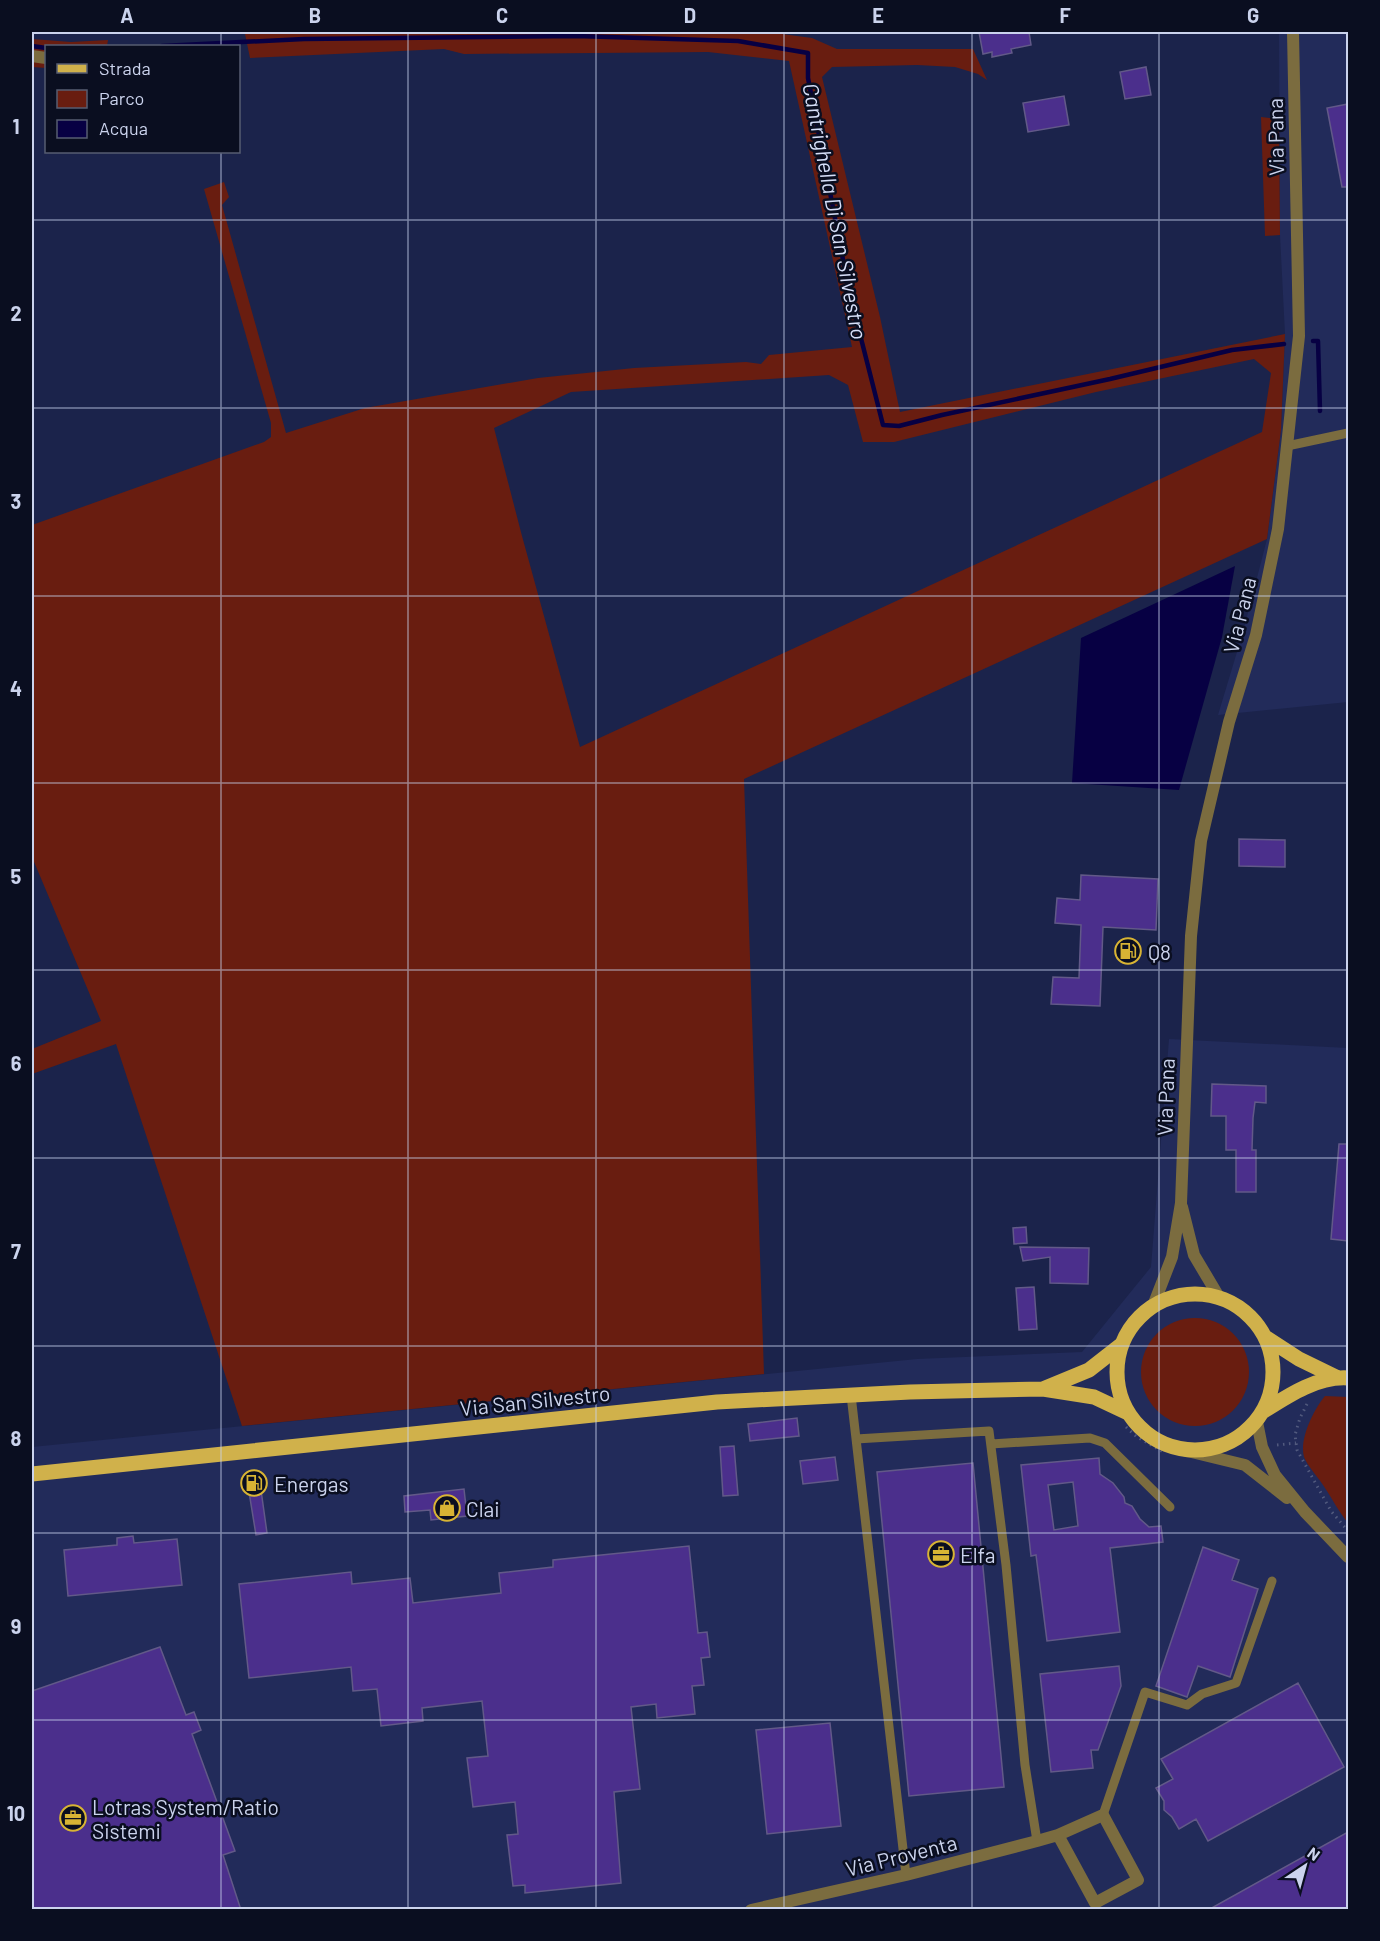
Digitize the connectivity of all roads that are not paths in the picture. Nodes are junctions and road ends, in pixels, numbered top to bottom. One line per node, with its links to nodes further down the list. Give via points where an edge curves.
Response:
1 (1293, 32): 3 (street, Via Pana, via 1299,336)
2 (1348, 433): 3 (lane)
3 (1287, 446): 4 (street, Via Pana, via 1278,529 1256,635 1229,723 1201,841 1191,936)
4 (1181, 1203): 5 (street, Via Pana, via 1194,1254); 6 (street, Via Pana, via 1172,1257)
5 (1219, 1297): 6 (main road, via 1196,1294 1174,1297); 7 (main road, via 1238,1306)
6 (1153, 1306): 8 (main road, via 1134,1323)
7 (1265, 1337): 9 (main road, via 1299,1359); 13 (main road, via 1273,1361 1272,1387)
8 (1121, 1345): 10 (main road, Via San Silvestro, via 1089,1370); 12 (main road, via 1119,1391)
9 (1343, 1378): 13 (main road, via 1300,1389)
10 (1043, 1389): 11 (main road, Via San Silvestro); 12 (main road, Via San Silvestro, via 1094,1397)
11 (851, 1395): 14 (lane); 17 (main road, Via San Silvestro, via 717,1402)
12 (1128, 1413): 16 (main road, via 1159,1442)
13 (1260, 1416): 16 (main road, via 1241,1436 1222,1446 1200,1451); 19 (street, via 1262,1448 1275,1475)
14 (856, 1439): 15 (lane, via 989,1431); 25 (lane)
15 (991, 1444): 18 (lane, via 1090,1438 1105,1443); 24 (lane, via 1025,1765)
16 (1179, 1449): 19 (street, via 1245,1465)
17 (32, 1474)
18 (1170, 1507)
19 (1305, 1512): 20 (street)
20 (1348, 1557)
21 (1272, 1581): 22 (lane, via 1236,1683 1202,1694 1187,1706 1145,1692)
22 (1103, 1815): 23 (street, Via Proventa); 26 (street, via 1138,1880)
23 (1058, 1835): 24 (street, Via Proventa); 26 (street)
24 (1037, 1841): 25 (street, Via Proventa)
25 (906, 1875): 27 (street, Via Proventa)
26 (1096, 1906)
27 (751, 1910)

